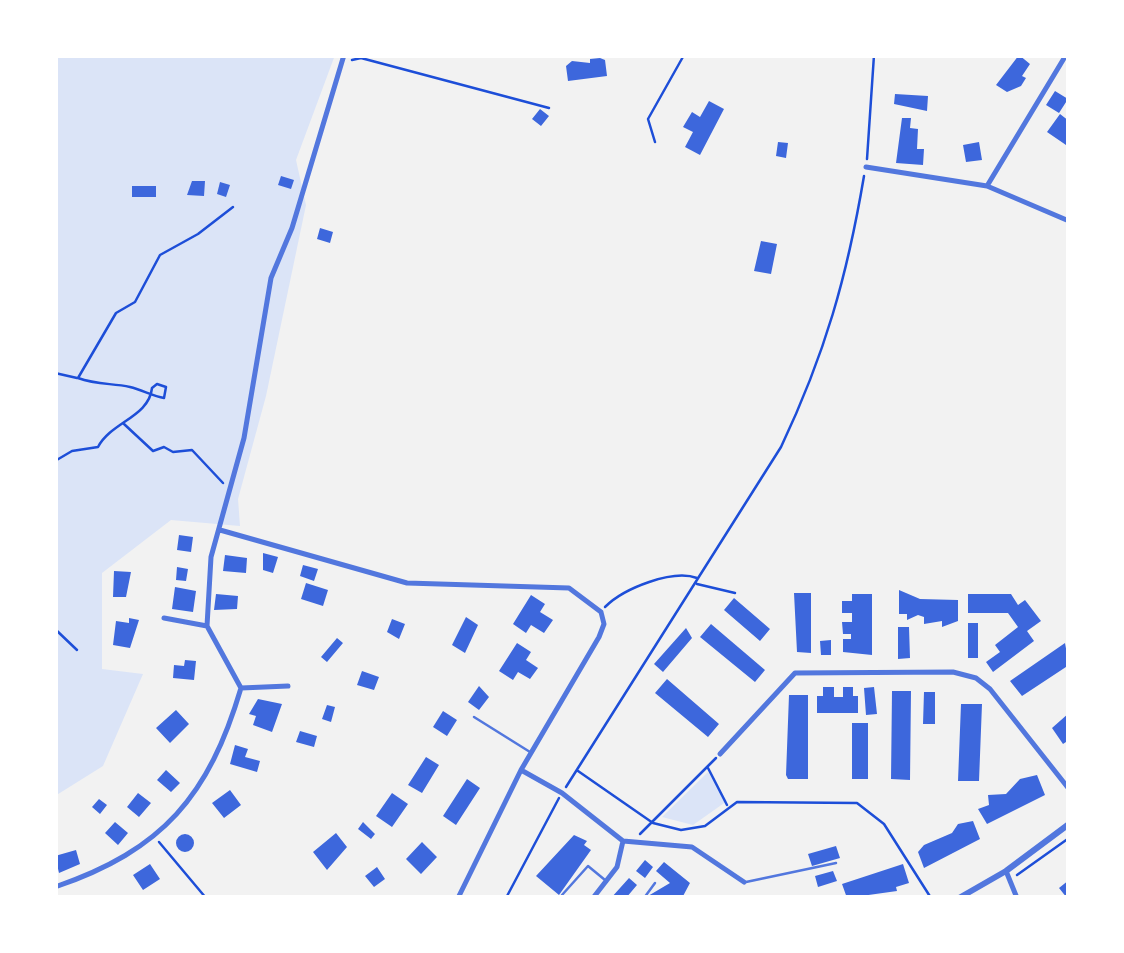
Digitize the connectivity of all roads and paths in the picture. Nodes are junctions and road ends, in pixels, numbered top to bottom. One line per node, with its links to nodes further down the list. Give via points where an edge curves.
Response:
1 (344, 55): 5 (street)
2 (684, 55): 7 (path, via 648,120)
3 (874, 55): 8 (path)
4 (1066, 55): 9 (street)
5 (341, 64): 6 (path, via 362,58); 16 (street, via 297,215 271,278)
6 (549, 108)
7 (654, 142)
8 (866, 166): 9 (street); 18 (path, via 846,279 806,394)
9 (988, 186): 11 (street)
10 (234, 207): 13 (path, via 160,255)
11 (1069, 221)
12 (55, 373): 13 (path)
13 (78, 378): 14 (path, via 152,395)
14 (123, 422): 15 (path, via 98,447 72,450); 16 (path, via 153,451 192,450)
15 (55, 461)
16 (232, 490): 17 (street)
17 (220, 530): 20 (street, via 407,582 569,588); 22 (street, via 211,557)
18 (697, 582): 19 (path); 20 (path, via 675,575 616,596); 27 (path)
19 (735, 593)
20 (601, 612): 29 (street, via 599,638)
21 (164, 618): 22 (street)
22 (207, 626): 26 (street)
23 (55, 629): 24 (path)
24 (77, 650)
25 (288, 686): 26 (street)
26 (241, 688): 38 (street, via 200,788)
27 (623, 695)
28 (474, 717): 29 (lane)
29 (531, 753): 32 (street)
30 (720, 754): 31 (path); 34 (street, via 795,673 952,672 990,689)
31 (708, 766): 35 (path); 36 (path)
32 (521, 770): 41 (street); 51 (street)
33 (576, 770): 36 (path)
34 (1069, 789)
35 (728, 807): 36 (path, via 690,831); 53 (path, via 857,803 884,824)
36 (653, 822): 40 (path)
37 (1069, 824): 43 (street)
38 (155, 837): 47 (street, via 93,874); 50 (path)
39 (1069, 838): 43 (path)
40 (635, 839): 41 (street); 45 (street, via 700,850)
41 (623, 841): 44 (street)
42 (836, 864): 45 (lane)
43 (1008, 876): 54 (street); 55 (street)
44 (606, 881): 48 (lane, via 588,866); 49 (street)
45 (744, 882)
46 (655, 883): 52 (lane)
47 (55, 887)
48 (562, 895)
49 (596, 897)
50 (206, 898)
51 (458, 898)
52 (644, 898)
53 (931, 898)
54 (959, 898)
55 (1017, 898)

